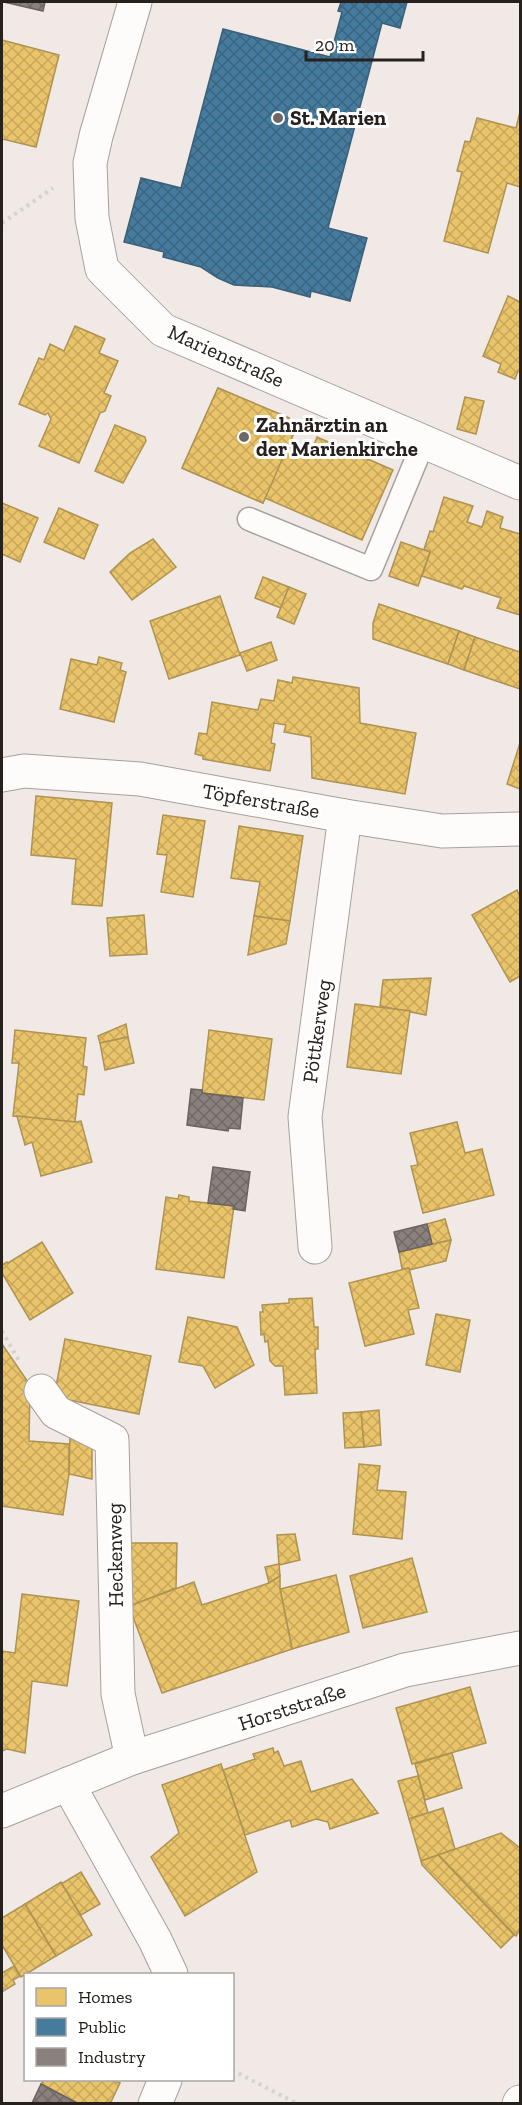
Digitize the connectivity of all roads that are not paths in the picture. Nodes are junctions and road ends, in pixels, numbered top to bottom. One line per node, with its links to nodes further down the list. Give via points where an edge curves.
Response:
1 (135, 2): 2 (street, Marienstraße, via 90,163 92,218 102,269 163,330)
2 (424, 441): 3 (street, Marienstraße); 4 (lane, via 371,569)
3 (520, 483)
4 (249, 519)
5 (2, 775): 6 (street, Töpferstraße, via 24,771 140,779)
6 (345, 816): 7 (street, Töpferstraße, via 442,831); 8 (street, Pöttkerweg, via 305,1117)
7 (520, 830)
8 (315, 1246)
9 (41, 1391): 11 (street, Heckenweg, via 56,1412 112,1440 118,1694)
10 (520, 1648): 11 (street, Horststraße, via 405,1670)
11 (132, 1758): 12 (street, Horststraße)
12 (68, 1784): 13 (street, Horststraße); 14 (street)
13 (2, 1810)
14 (171, 1973)
15 (164, 2081): 16 (street)
16 (155, 2103)

